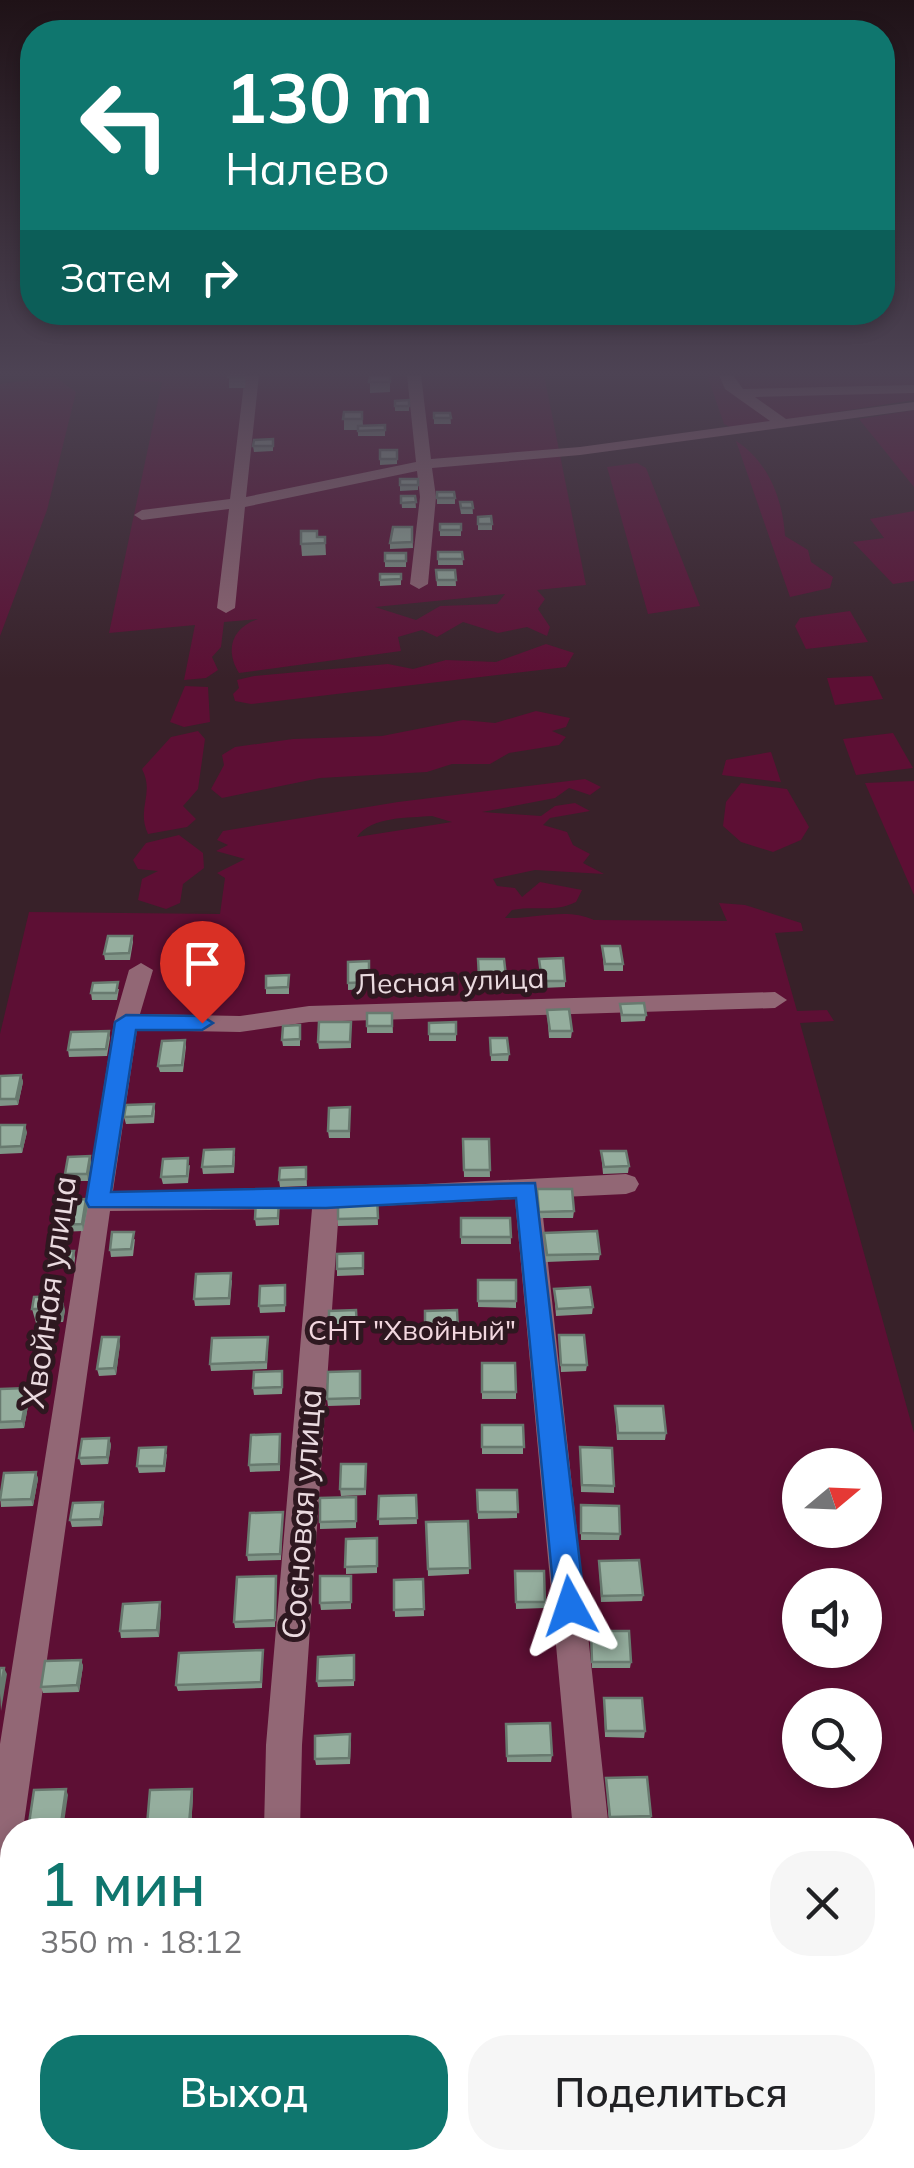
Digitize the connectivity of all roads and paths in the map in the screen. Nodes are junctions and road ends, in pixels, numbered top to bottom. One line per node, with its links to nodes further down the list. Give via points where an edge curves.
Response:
1 (239, 476): 4 (street)
2 (370, 476): 4 (street)
3 (426, 476): 6 (street)
4 (235, 505): 5 (street); 7 (street)
5 (142, 515)
6 (419, 584)
7 (226, 608)
8 (141, 970): 10 (street, Хвойная улица)
9 (776, 1000): 10 (street, Лесная улица, via 310,1014 240,1024)
10 (126, 1022): 14 (street, Хвойная улица)
11 (626, 1184): 12 (street)
12 (527, 1189): 13 (street); 17 (street)
13 (326, 1199): 14 (street); 16 (street, Сосновая улица)
14 (98, 1201): 15 (street, Хвойная улица)
15 (7, 1818)
16 (282, 1818)
17 (591, 1818)

